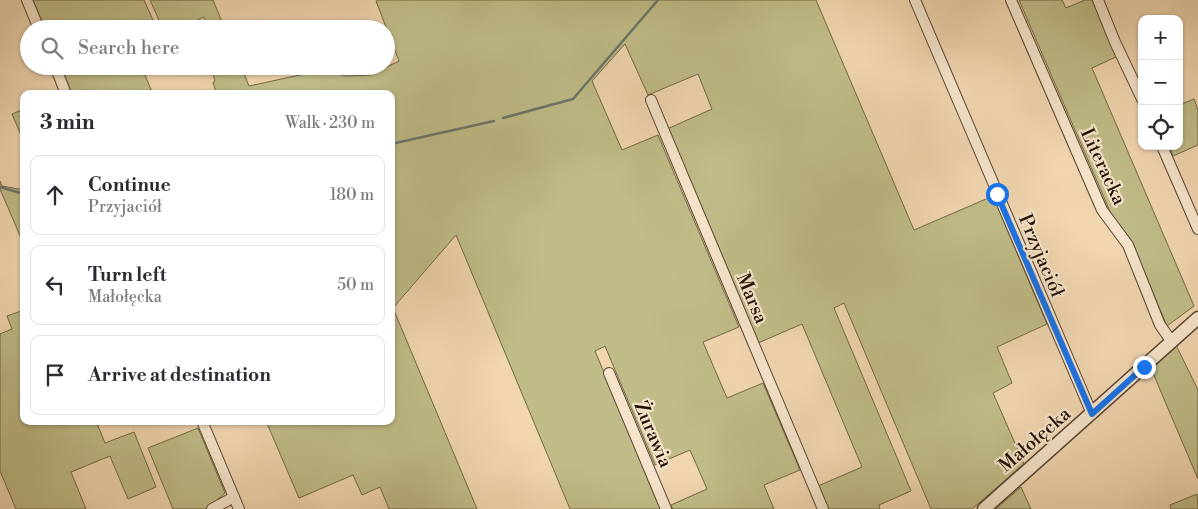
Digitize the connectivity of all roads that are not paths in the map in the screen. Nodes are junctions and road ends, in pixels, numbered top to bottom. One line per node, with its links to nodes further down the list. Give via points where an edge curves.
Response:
1 (27, 0): 5 (street)
2 (915, 0): 15 (street, Przyjaciół)
3 (1011, 0): 13 (street, Literacka, via 1102,210 1128,245 1160,325)
4 (1098, 0): 8 (street)
5 (35, 20)
6 (59, 75): 7 (street)
7 (64, 90)
8 (1138, 91)
9 (651, 100): 21 (street, Marsa)
10 (1164, 150): 11 (street)
11 (1198, 229)
12 (1198, 318): 13 (street, Małołęcka)
13 (1172, 342): 15 (street, Małołęcka)
14 (609, 373): 20 (street, Żurawia)
15 (1092, 414): 22 (street, Małołęcka)
16 (204, 425): 17 (street)
17 (234, 497): 18 (street); 19 (street)
18 (212, 509)
19 (239, 509)
20 (666, 509)
21 (823, 509)
22 (984, 509)

